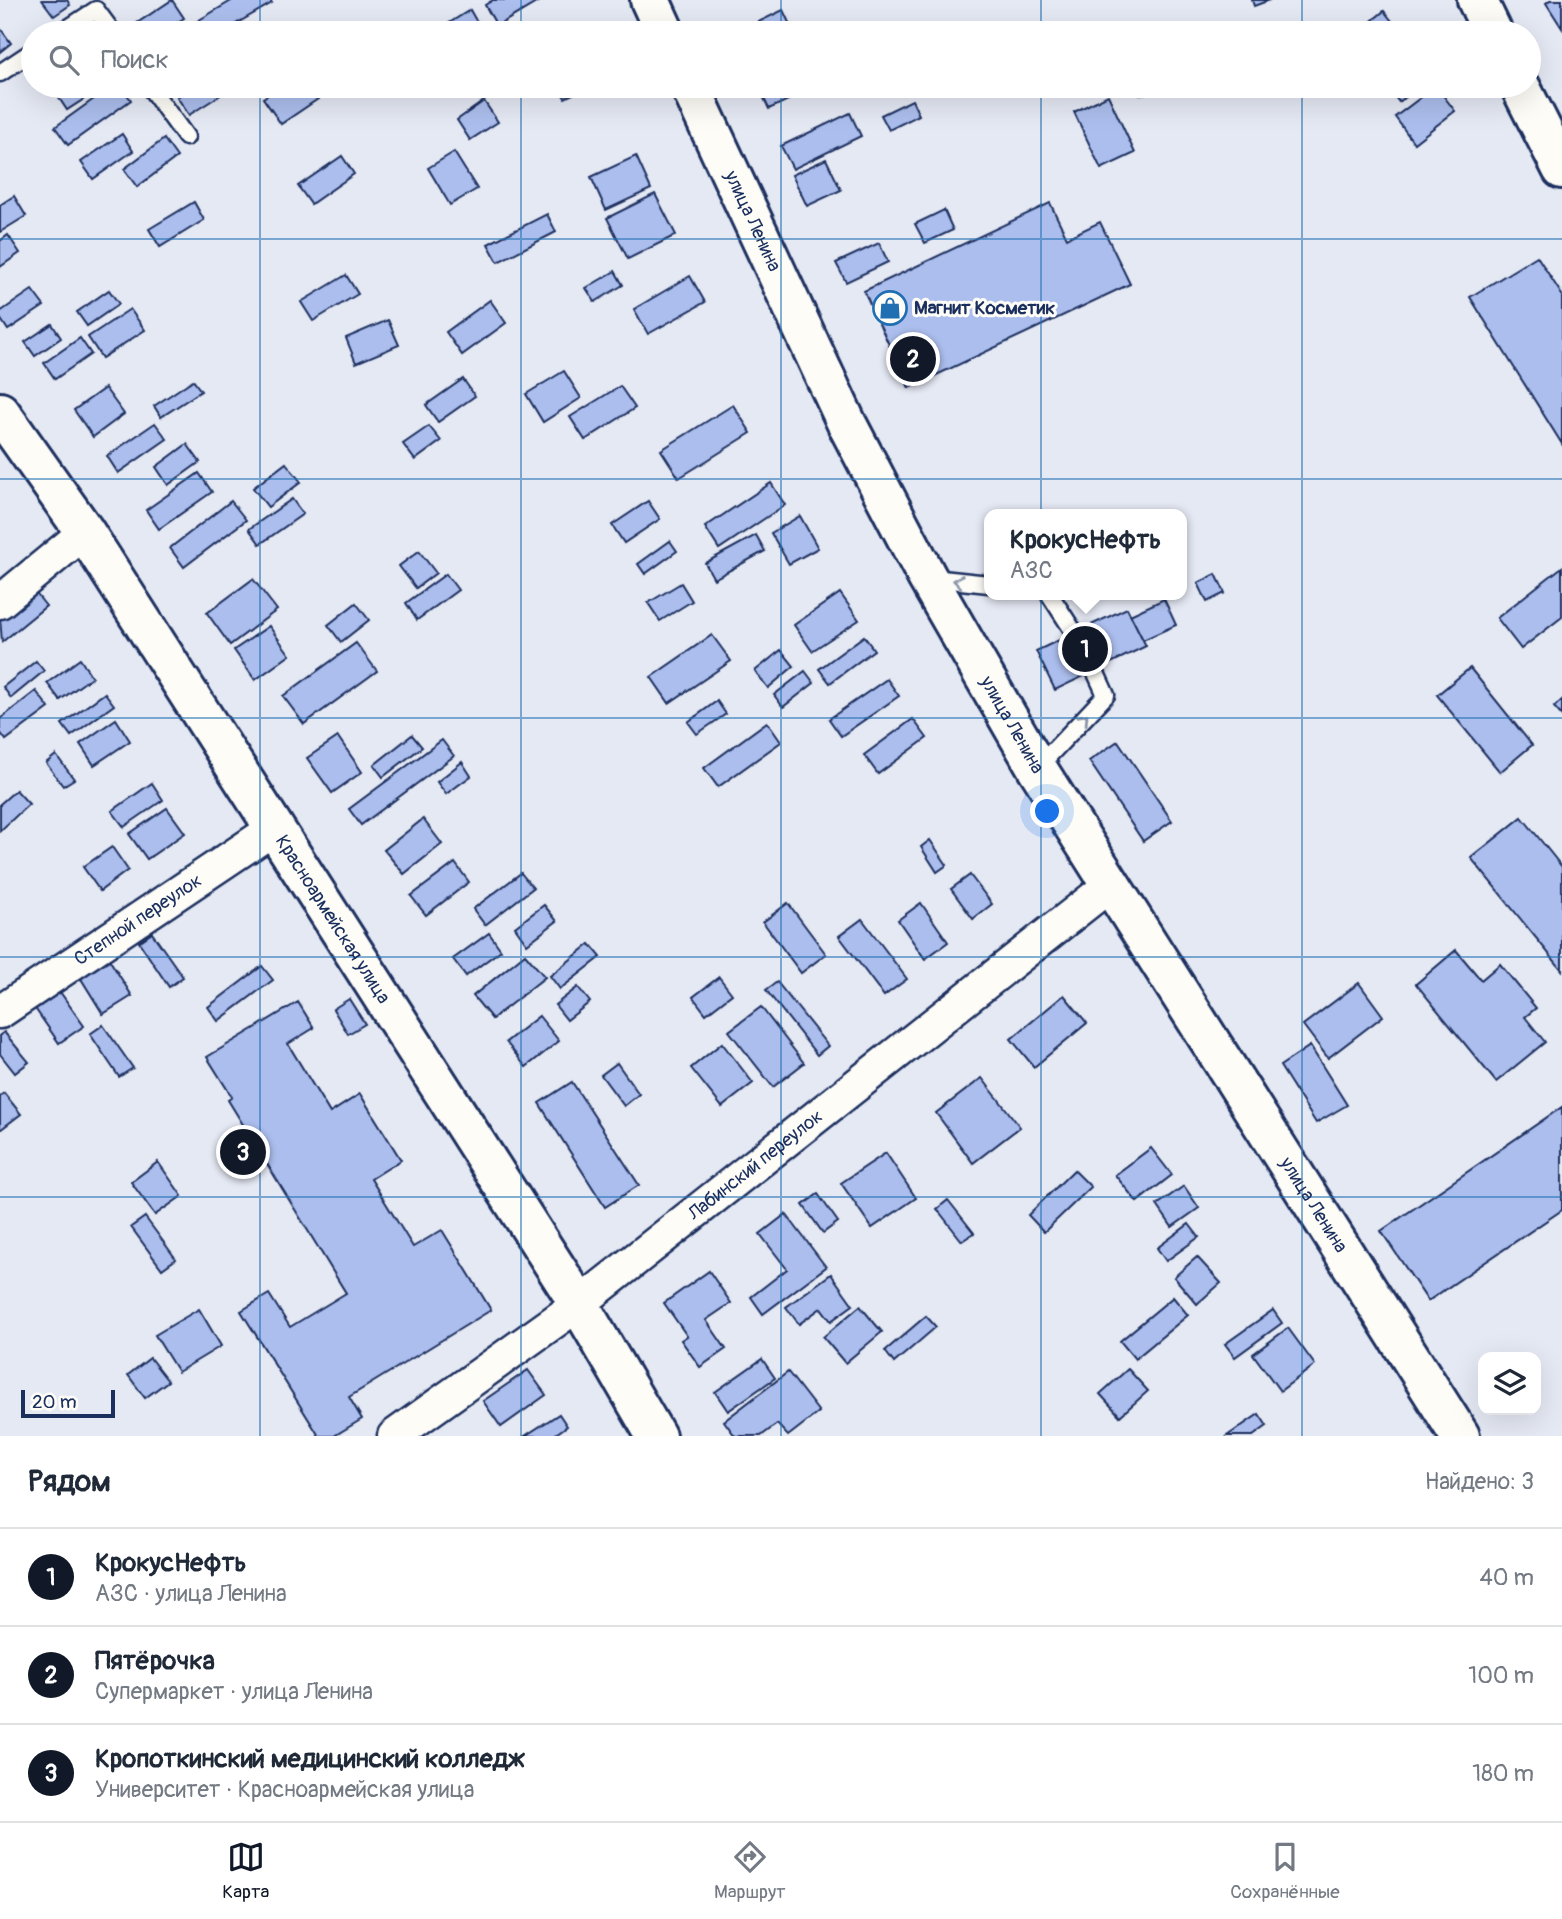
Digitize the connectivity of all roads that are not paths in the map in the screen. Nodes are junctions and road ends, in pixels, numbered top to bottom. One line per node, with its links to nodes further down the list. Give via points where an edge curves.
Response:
1 (650, 0): 5 (main road)
2 (1477, 0): 6 (main road)
3 (79, 21): 4 (lane, via 96,10)
4 (104, 21)
5 (660, 21)
6 (1487, 21)
7 (21, 59): 8 (lane)
8 (0, 73)
9 (158, 98): 12 (lane)
10 (696, 98): 16 (main road, улица Ленина, via 847,424)
11 (1526, 98): 13 (main road)
12 (186, 137)
13 (1562, 169)
14 (0, 412): 15 (main road, Красноармейская улица)
15 (86, 532): 19 (street); 21 (main road, Красноармейская улица)
16 (928, 577): 17 (lane, one-way to 16); 20 (main road, улица Ленина)
17 (984, 583)
18 (1053, 600): 20 (lane, one-way to 18, via 1106,695)
19 (0, 602)
20 (1037, 768): 22 (main road, улица Ленина)
21 (275, 828): 23 (street, Степной переулок); 24 (main road, Красноармейская улица)
22 (1110, 885): 24 (street, Лабинский переулок); 27 (main road, улица Ленина)
23 (0, 1012)
24 (579, 1304): 25 (street, Лабинский переулок); 26 (main road, Красноармейская улица)
25 (394, 1436)
26 (656, 1436)
27 (1460, 1436)

